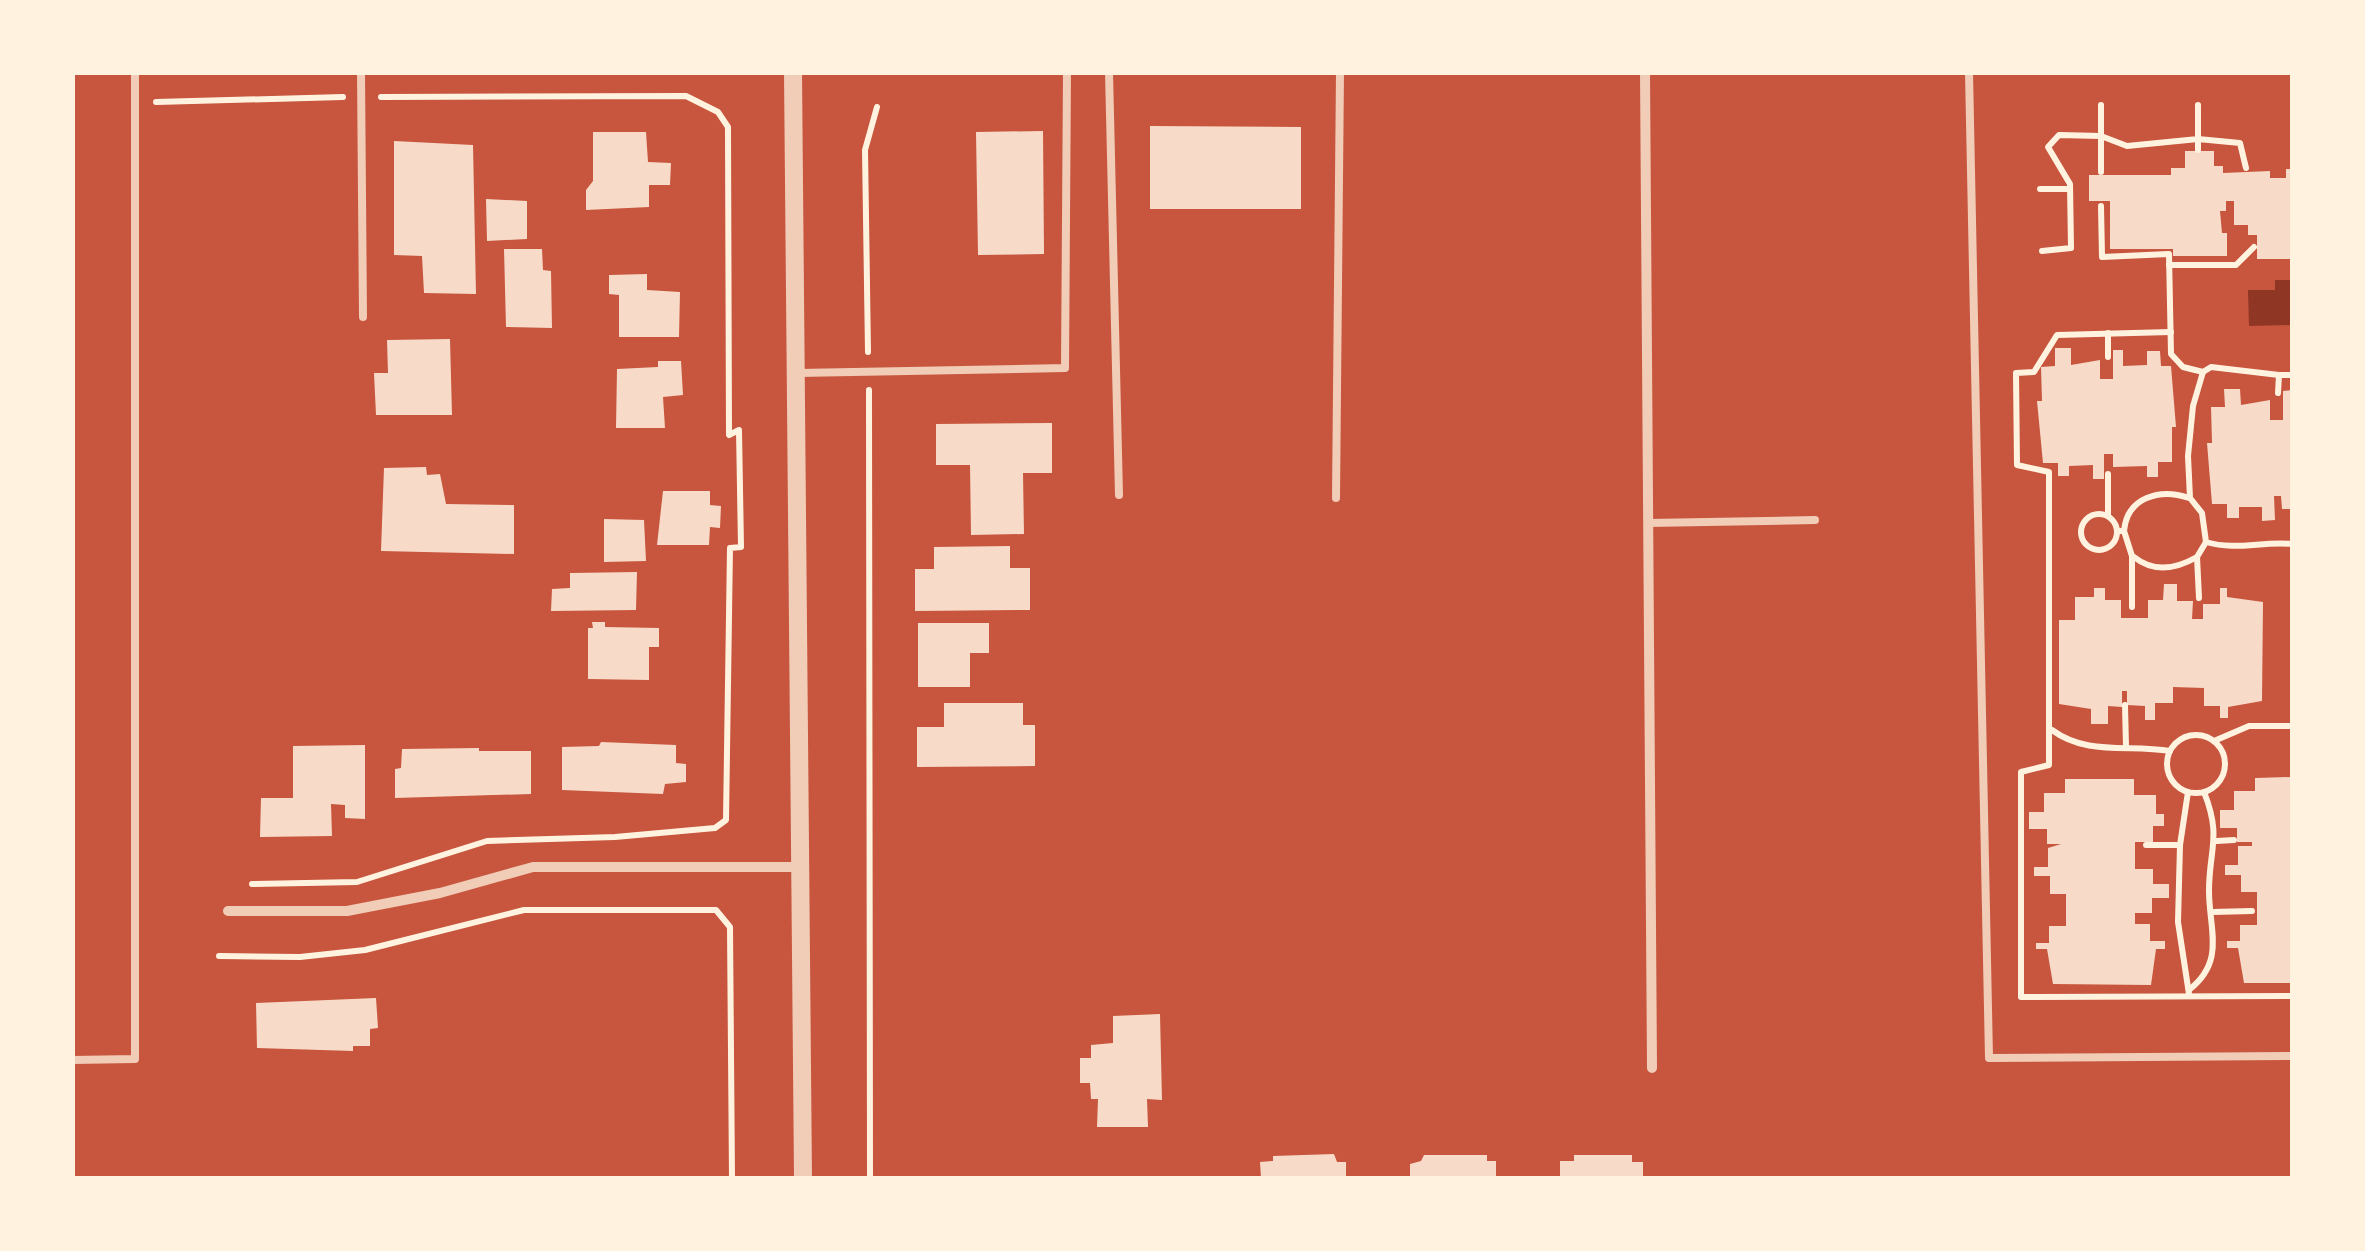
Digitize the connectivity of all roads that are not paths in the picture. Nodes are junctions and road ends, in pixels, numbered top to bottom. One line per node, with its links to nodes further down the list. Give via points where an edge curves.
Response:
1 (135, 72): 18 (lane, via 135,1060)
2 (360, 72): 9 (lane)
3 (793, 72): 10 (street)
4 (1067, 72): 10 (lane, via 1065,368)
5 (1108, 72): 11 (lane)
6 (1340, 72): 12 (lane)
7 (1645, 72): 14 (street)
8 (1969, 72): 17 (lane, via 1989,1058)
9 (363, 317)
10 (798, 373): 15 (street)
11 (1119, 495)
12 (1336, 498)
13 (1815, 520): 14 (lane)
14 (1648, 523): 19 (street)
15 (801, 867): 16 (street, via 533,867 347,911); 20 (street)
16 (228, 911)
17 (2292, 1056)
18 (72, 1060)
19 (1652, 1068)
20 (803, 1178)

